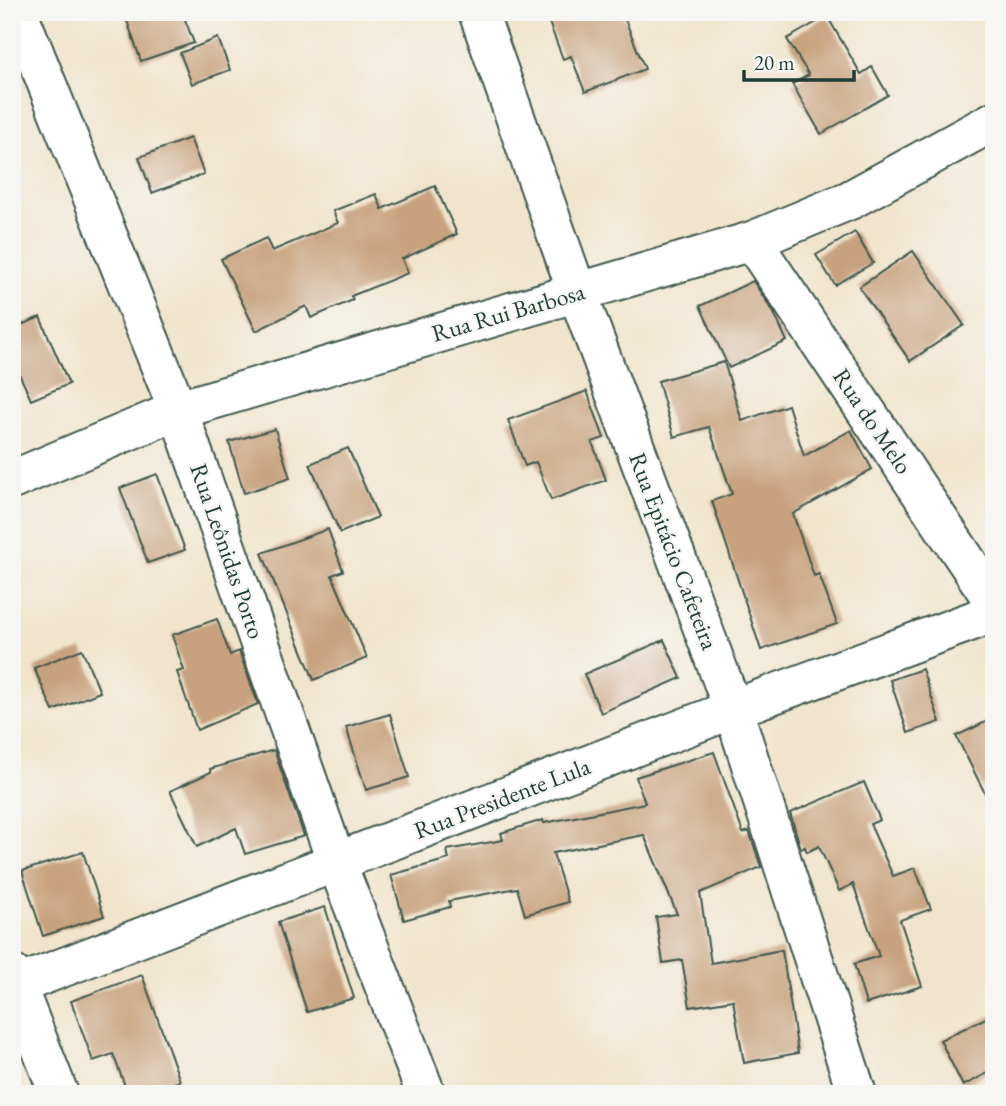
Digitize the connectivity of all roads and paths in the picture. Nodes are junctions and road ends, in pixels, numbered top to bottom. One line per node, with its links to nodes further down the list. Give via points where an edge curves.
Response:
1 (18, 12): 6 (street, Rua Leônidas Porto)
2 (478, 12): 5 (street, Rua Epitácio Cafeteira)
3 (994, 121): 4 (street, Rua Rui Barbosa, via 850,200)
4 (752, 240): 5 (street, Rua Rui Barbosa); 8 (street, Rua do Melo)
5 (577, 292): 6 (street, Rua Rui Barbosa); 10 (street, Rua Epitácio Cafeteira)
6 (178, 410): 7 (street, Rua Rui Barbosa); 11 (street, Rua Leônidas Porto)
7 (12, 480)
8 (994, 602)
9 (994, 613): 10 (street, Rua Presidente Lula)
10 (733, 709): 11 (street, Rua Presidente Lula); 15 (street, Rua Epitácio Cafeteira)
11 (336, 861): 12 (street, Rua Presidente Lula); 14 (street, Rua Leônidas Porto)
12 (14, 982): 13 (street)
13 (59, 1094)
14 (426, 1094)
15 (857, 1094)

